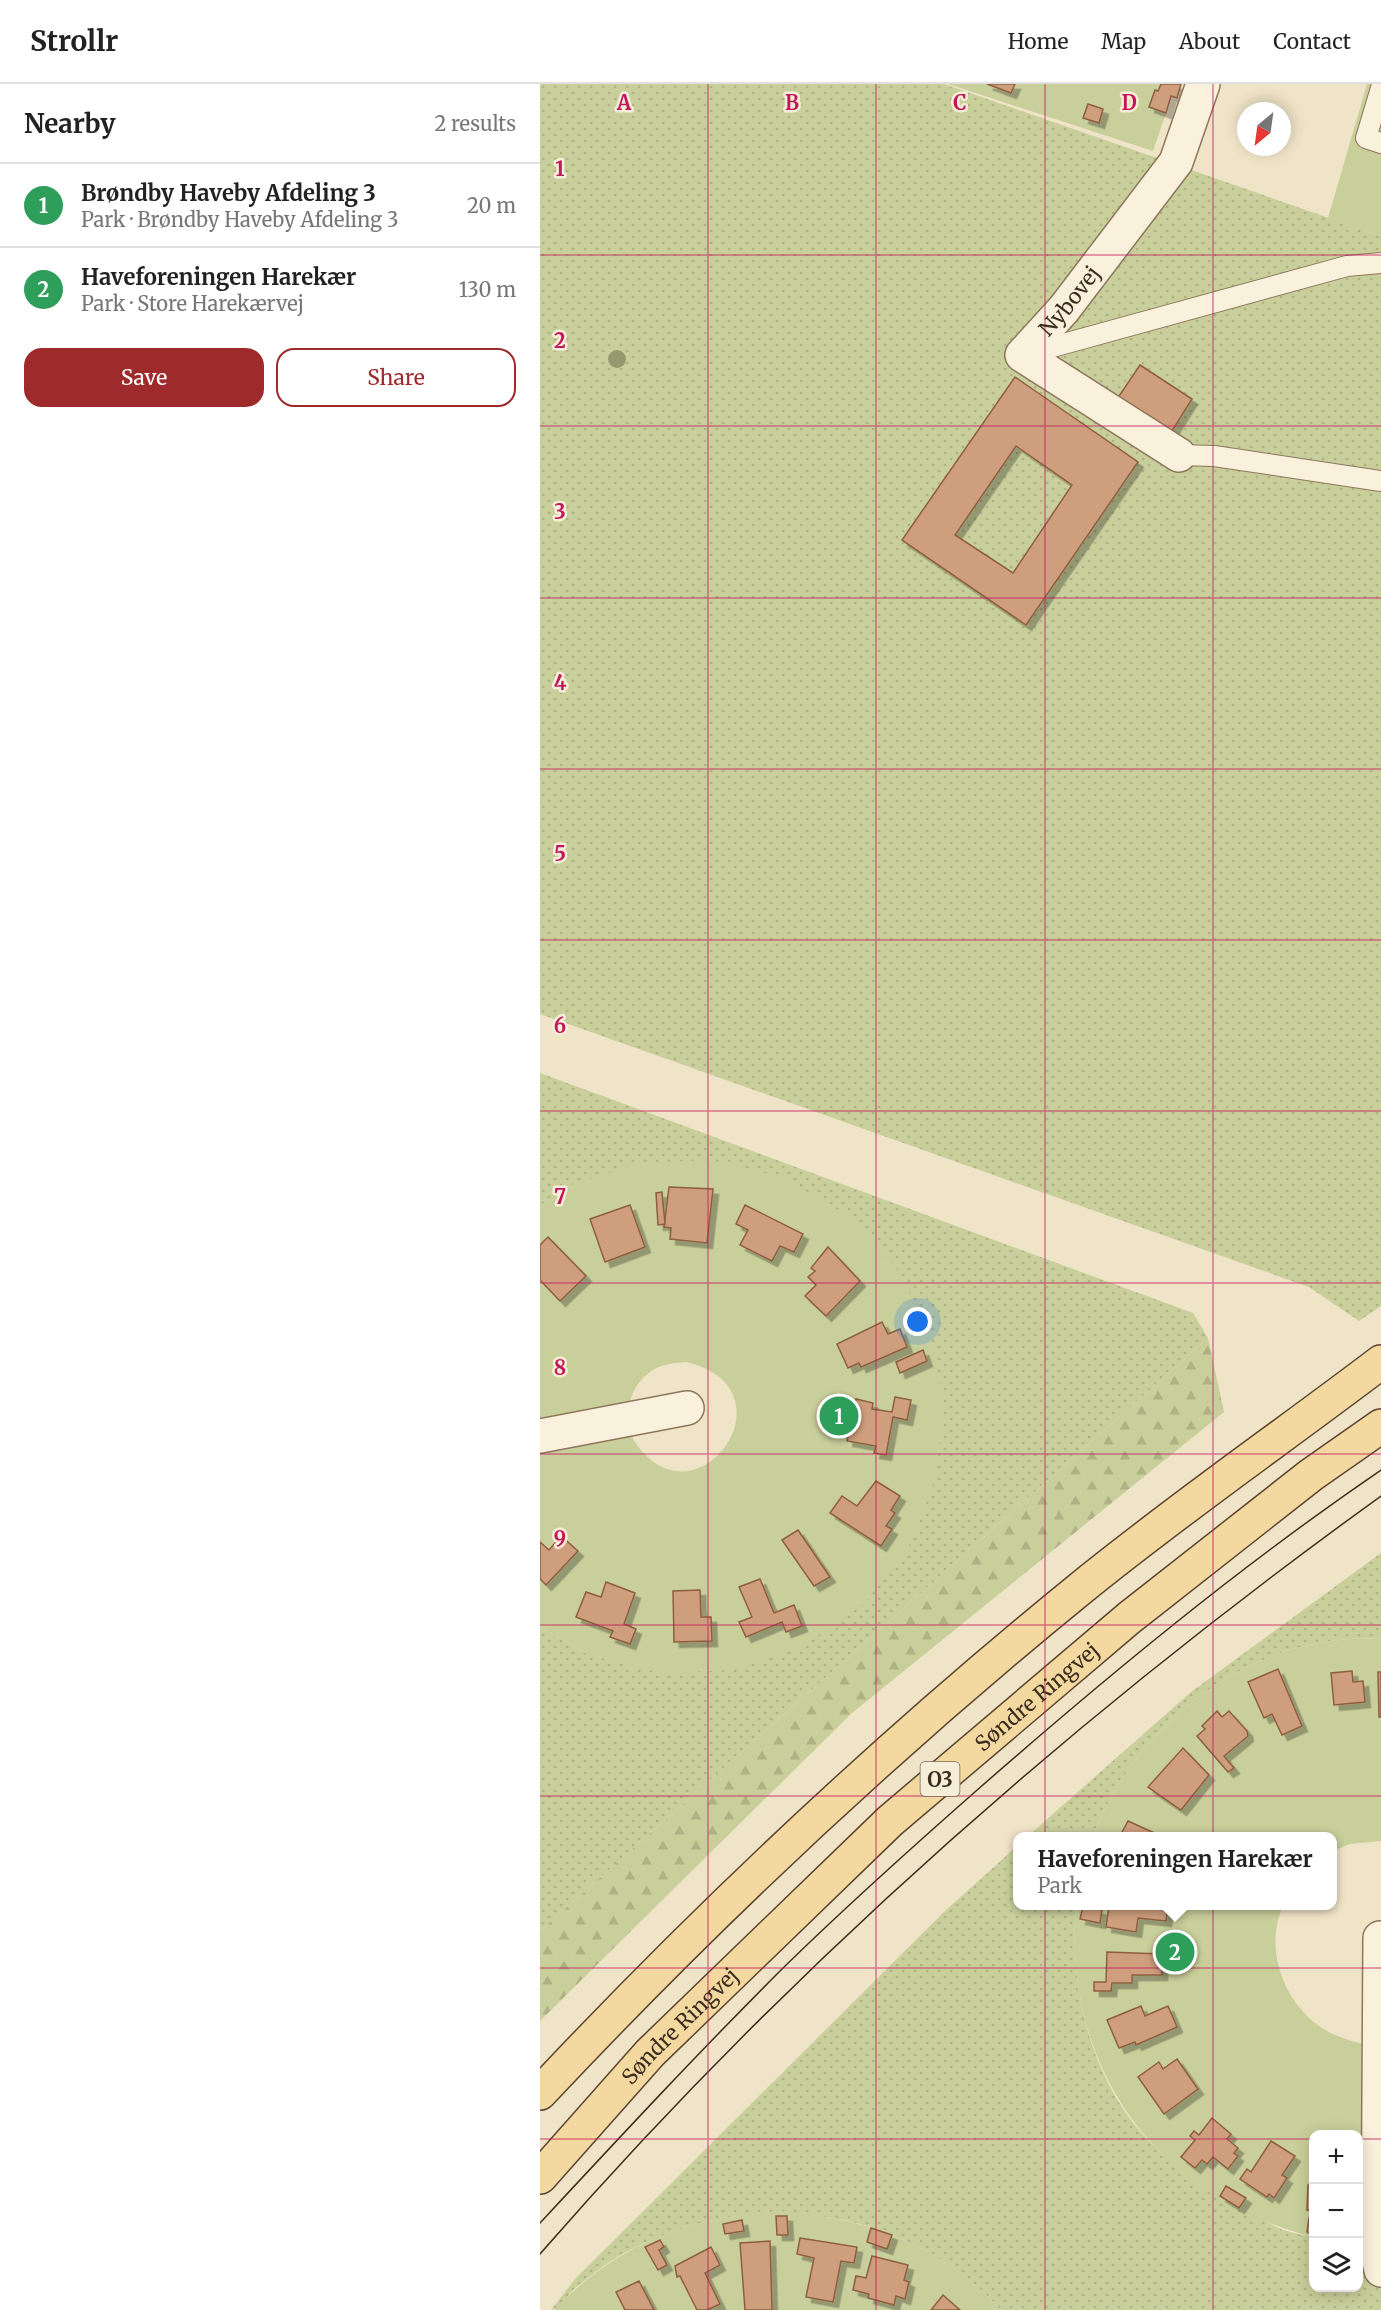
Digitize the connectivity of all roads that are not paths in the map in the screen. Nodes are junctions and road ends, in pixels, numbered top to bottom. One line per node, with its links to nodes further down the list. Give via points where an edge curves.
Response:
1 (1203, 84): 5 (street, Nybovej, via 1176,162 1064,309)
2 (1381, 88): 3 (lane, via 1366,138)
3 (1381, 143)
4 (1381, 263): 5 (lane, via 1347,266)
5 (1022, 355): 6 (street, Nybovej)
6 (1179, 455): 7 (lane, via 1214,456)
7 (1381, 481)
8 (1381, 1362): 13 (main road, O3, via 1082,1587 868,1768 633,1995)
9 (687, 1407): 11 (street)
10 (1381, 1426): 14 (main road, Søndre Ringvej / O3, via 1311,1475 1129,1618 890,1821 650,2053)
11 (540, 1436)
12 (1380, 1938): 15 (street)
13 (540, 2093)
14 (540, 2177)
15 (1381, 2270)

